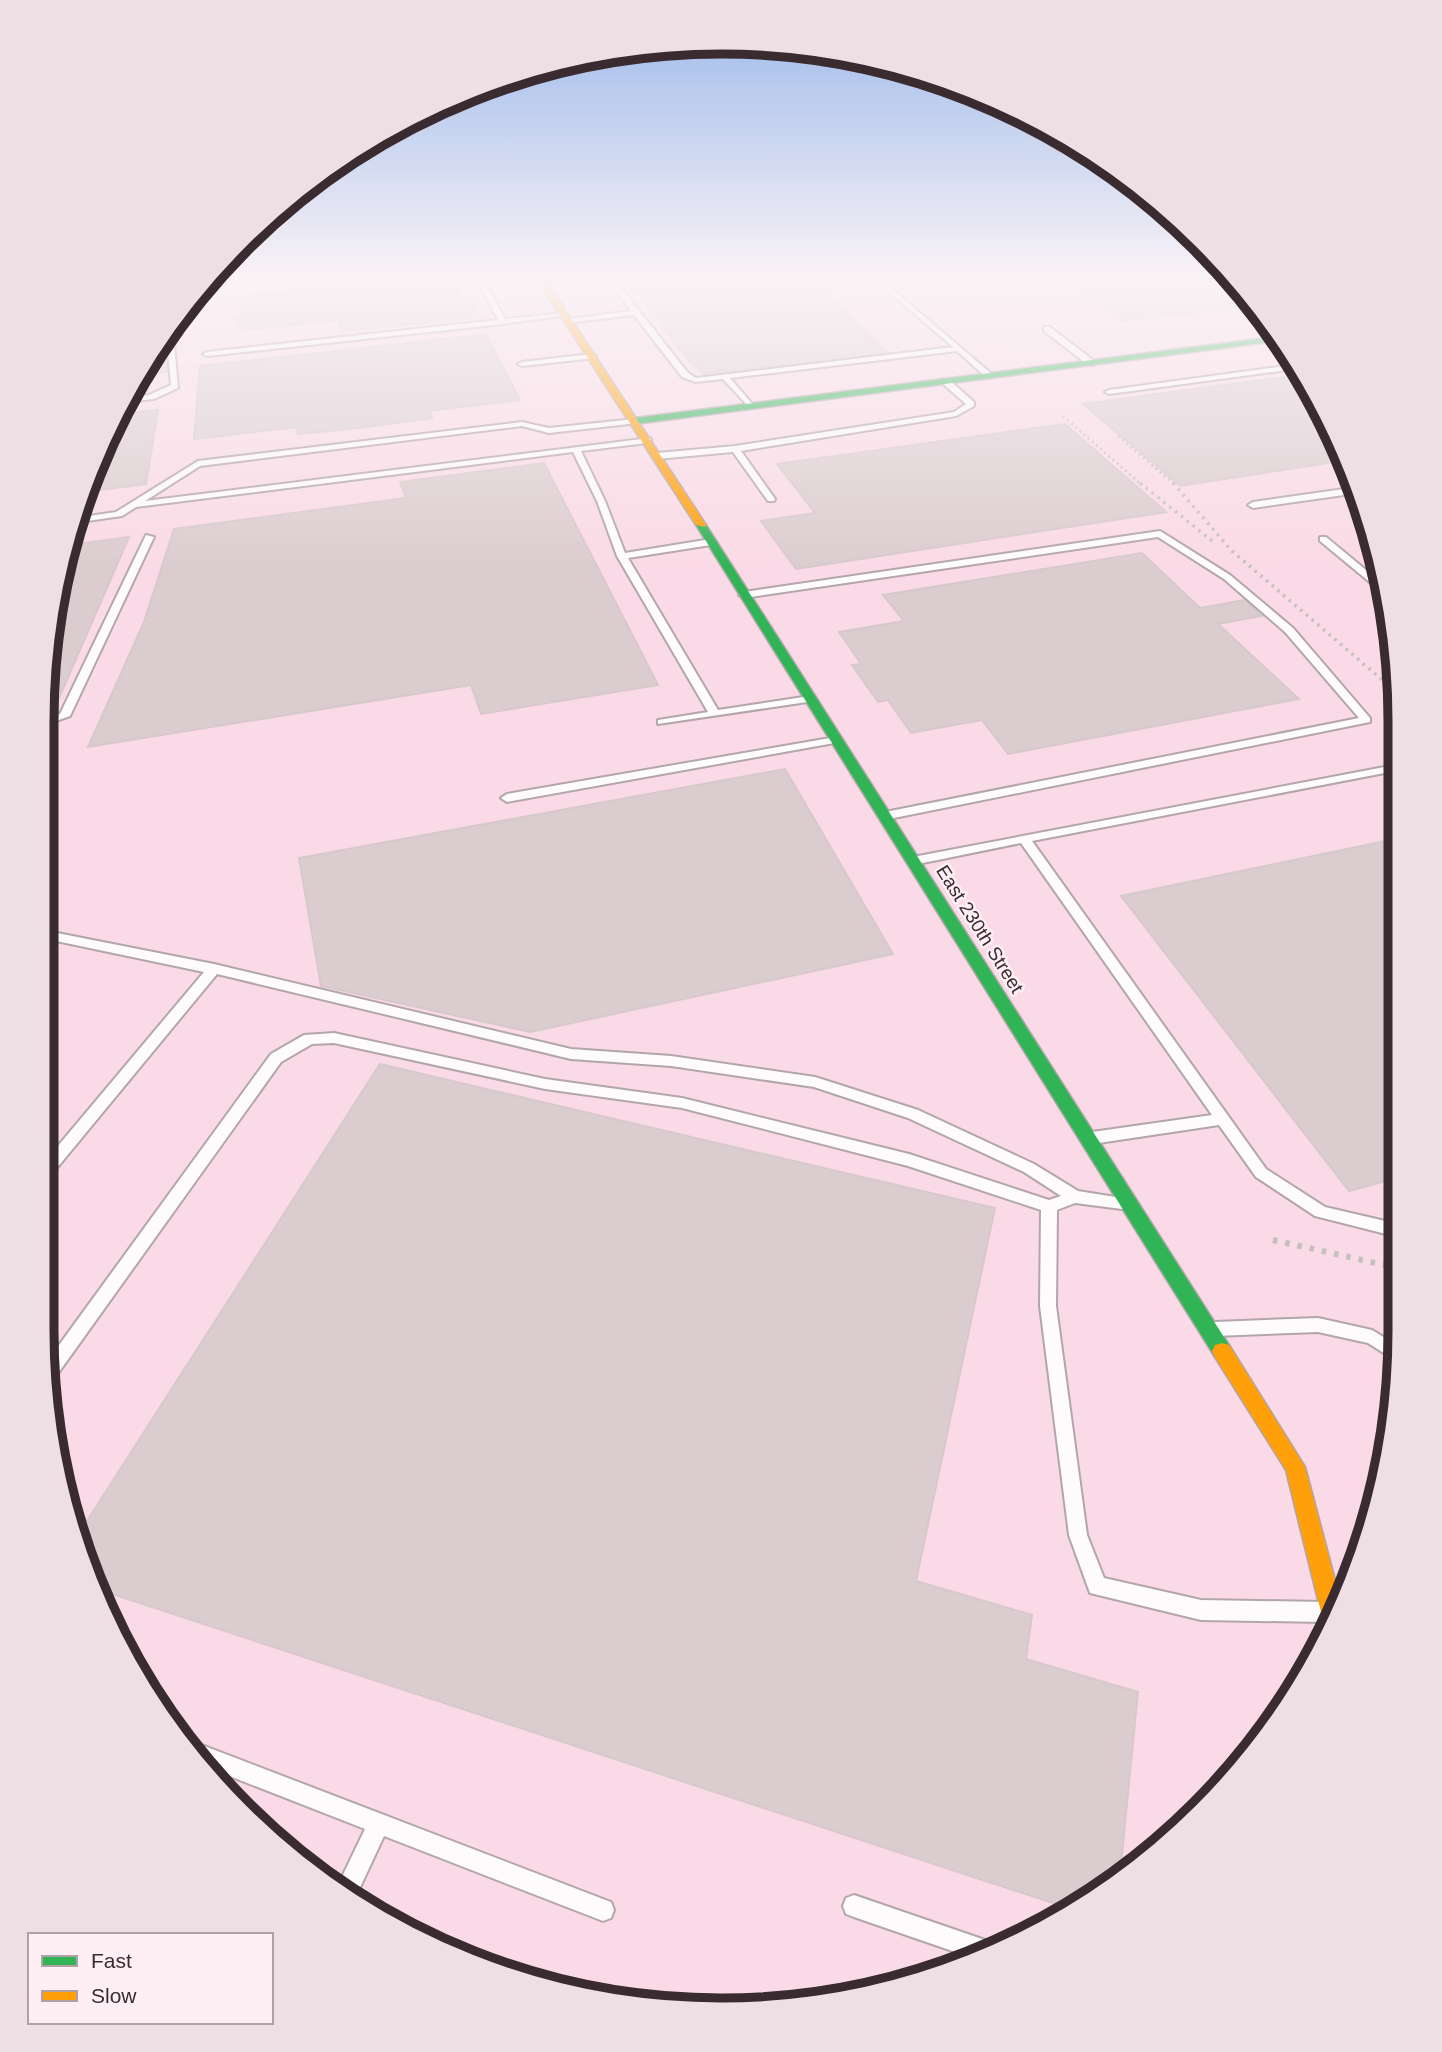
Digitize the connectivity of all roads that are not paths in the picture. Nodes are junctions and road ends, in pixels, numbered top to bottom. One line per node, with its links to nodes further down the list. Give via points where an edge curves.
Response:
1 (174, 377): 10 (lane, via 175,386)
2 (606, 377): 12 (street, East 230th Street)
3 (689, 377): 7 (lane)
4 (736, 377): 7 (lane)
5 (983, 377): 8 (street)
6 (1222, 377): 9 (lane)
7 (726, 378): 11 (lane)
8 (945, 382): 11 (street); 15 (lane, via 971,404 956,414)
9 (1109, 392)
10 (138, 399)
11 (750, 406): 12 (street)
12 (635, 421): 13 (street, East 230th Street); 19 (lane, via 549,431 522,424 198,464)
13 (647, 440): 14 (lane); 16 (street, East 230th Street)
14 (576, 449): 19 (lane); 25 (lane)
15 (735, 449): 16 (lane); 18 (lane)
16 (657, 456): 24 (street, East 230th Street)
17 (1346, 492): 20 (lane)
18 (771, 499)
19 (132, 505): 21 (lane, via 119,514)
20 (1253, 505)
21 (86, 519)
22 (149, 537): 30 (lane, via 64,716)
23 (1323, 539): 26 (lane)
24 (711, 542): 25 (lane); 27 (street, East 230th Street)
25 (622, 555): 29 (lane)
26 (1372, 580)
27 (744, 595): 28 (street, East 230th Street); 35 (lane, via 1160,534 1227,577 1289,631 1366,720)
28 (810, 699): 29 (lane); 32 (street, East 230th Street)
29 (715, 714): 31 (lane)
30 (54, 719)
31 (662, 722)
32 (836, 740): 34 (lane); 35 (street, East 230th Street)
33 (1388, 769): 36 (lane)
34 (507, 797)
35 (884, 817): 37 (street, East 230th Street)
36 (1024, 839): 37 (lane); 40 (lane)
37 (912, 861): 41 (street, East 230th Street)
38 (54, 936): 39 (lane)
39 (214, 969): 42 (lane); 43 (lane, via 570,1054 671,1061 816,1082 913,1114 1029,1168)
40 (1223, 1119): 41 (lane); 46 (lane, via 1261,1173 1321,1212)
41 (1087, 1139): 44 (street, East 230th Street)
42 (54, 1162)
43 (1075, 1197): 44 (lane); 45 (lane)
44 (1128, 1203): 47 (street, East 230th Street)
45 (1049, 1206): 49 (lane, via 909,1160 682,1103 545,1084 334,1038 309,1039 276,1058); 51 (lane, via 1048,1306 1078,1535 1097,1586 1200,1610)
46 (1388, 1229)
47 (1207, 1329): 48 (lane, via 1318,1325 1372,1337); 50 (street, East 230th Street, via 1295,1467)
48 (1387, 1348)
49 (55, 1364)
50 (1330, 1603)
51 (1324, 1616)
52 (209, 1758): 53 (lane)
53 (379, 1823): 54 (lane); 56 (lane)
54 (350, 1884)
55 (854, 1906): 57 (lane)
56 (603, 1910)
57 (975, 1947)

